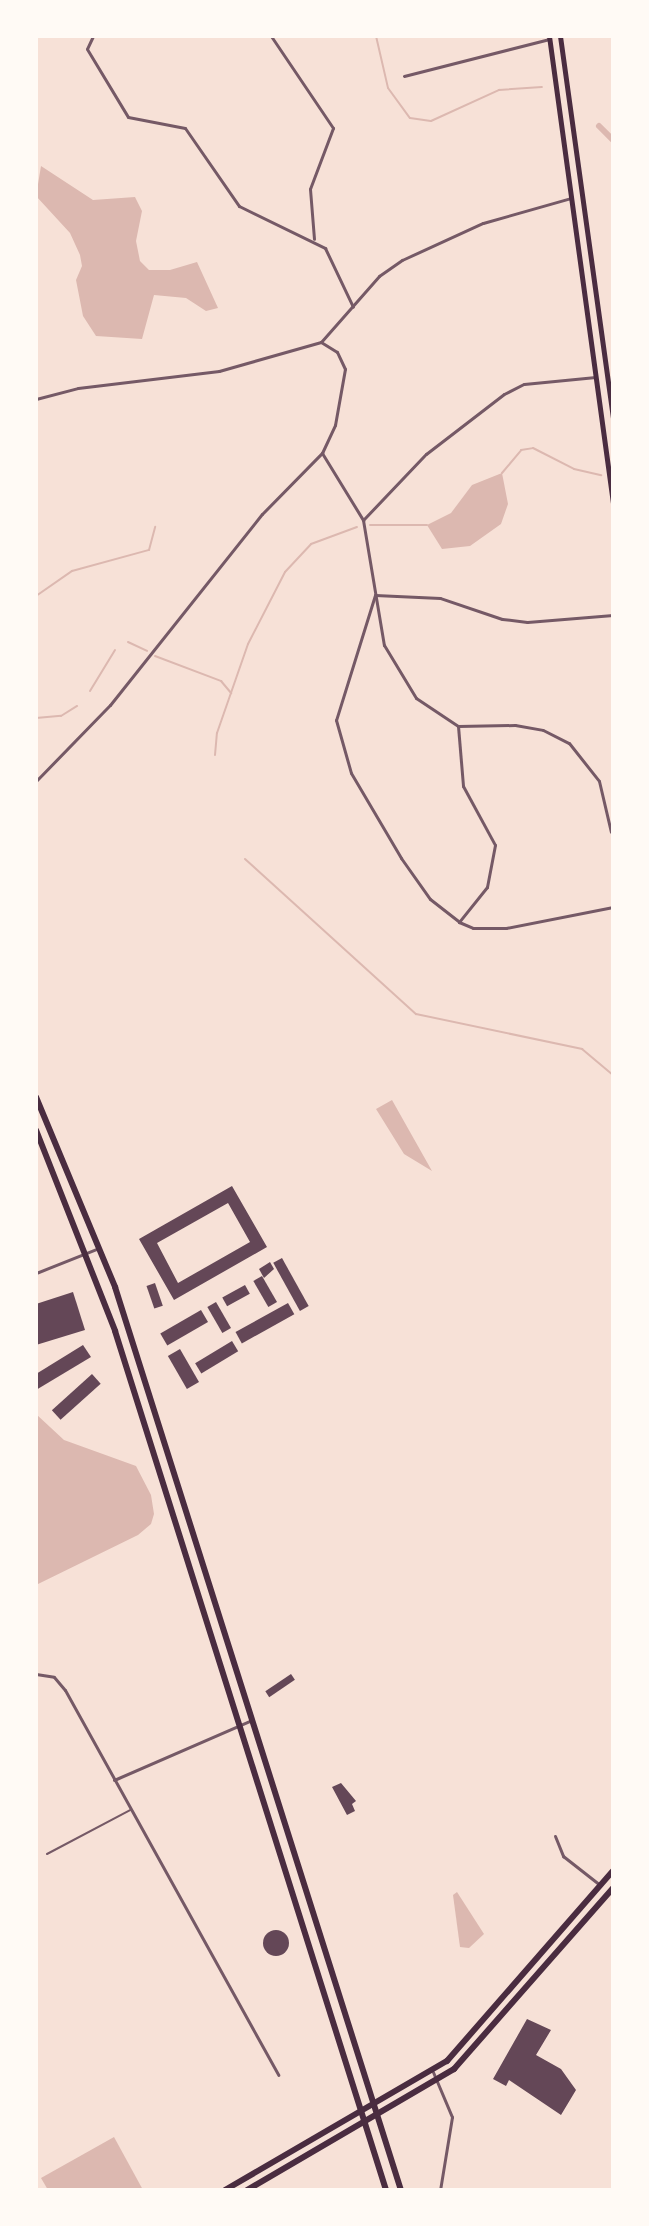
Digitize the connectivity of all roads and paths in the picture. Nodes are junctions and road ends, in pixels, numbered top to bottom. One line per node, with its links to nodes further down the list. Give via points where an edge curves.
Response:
1 (93, 36): 8 (street, via 88,43 128,117 185,128 247,213)
2 (271, 36): 8 (street, via 333,128 310,189)
3 (560, 37): 4 (main road); 7 (main road)
4 (549, 38): 5 (street); 6 (main road)
5 (404, 76)
6 (571, 198): 7 (main road); 9 (street, via 483,223 402,260 379,276); 12 (main road)
7 (582, 198): 11 (main road)
8 (314, 239): 9 (street, via 325,248)
9 (353, 307): 10 (street)
10 (321, 342): 13 (street, via 219,371 78,388); 15 (street, via 337,352 345,369 335,425)
11 (607, 376): 12 (main road); 14 (main road)
12 (596, 377): 16 (main road); 17 (street, via 524,384 504,394 392,484)
13 (36, 399)
14 (613, 419)
15 (322, 453): 17 (street); 21 (street, via 262,514 110,705)
16 (613, 503)
17 (363, 520): 18 (street)
18 (375, 595): 19 (street, via 440,598 527,622); 20 (street, via 384,645 395,666 416,698); 24 (street, via 337,704 340,743 351,773 401,858 430,899)
19 (613, 615)
20 (458, 726): 22 (street, via 515,725 543,730 569,743 599,781); 24 (street, via 463,786 495,845 487,887)
21 (36, 781)
22 (611, 832)
23 (613, 907): 24 (street, via 506,928 473,928)
24 (459, 922)
25 (36, 1097): 27 (main road)
26 (36, 1130): 28 (main road)
27 (101, 1247): 28 (street); 30 (main road)
28 (88, 1253): 29 (street); 31 (main road)
29 (36, 1273)
30 (159, 1424): 31 (street); 33 (main road)
31 (146, 1429): 34 (main road)
32 (36, 1674): 35 (street, via 47,1674 65,1690)
33 (252, 1720): 34 (street); 36 (main road)
34 (239, 1725): 35 (street); 38 (main road)
35 (114, 1780): 37 (street)
36 (280, 1808): 38 (main road); 44 (main road)
37 (131, 1809): 40 (lane); 47 (street)
38 (267, 1812): 45 (main road)
39 (555, 1836): 42 (street, via 563,1856)
40 (47, 1854)
41 (613, 1871): 42 (main road)
42 (600, 1886): 46 (main road, via 475,2034)
43 (613, 1888): 48 (main road, via 483,2041)
44 (324, 1945): 45 (main road); 49 (main road)
45 (309, 1946): 50 (main road)
46 (433, 2072): 48 (street); 49 (main road)
47 (278, 2075)
48 (439, 2081): 51 (main road); 57 (street, via 452,2117)
49 (375, 2106): 50 (main road); 51 (main road)
50 (362, 2113): 52 (main road); 53 (main road)
51 (378, 2116): 52 (main road); 56 (main road)
52 (365, 2123): 54 (main road); 55 (main road)
53 (225, 2190)
54 (247, 2190)
55 (386, 2190)
56 (401, 2190)
57 (440, 2190)

